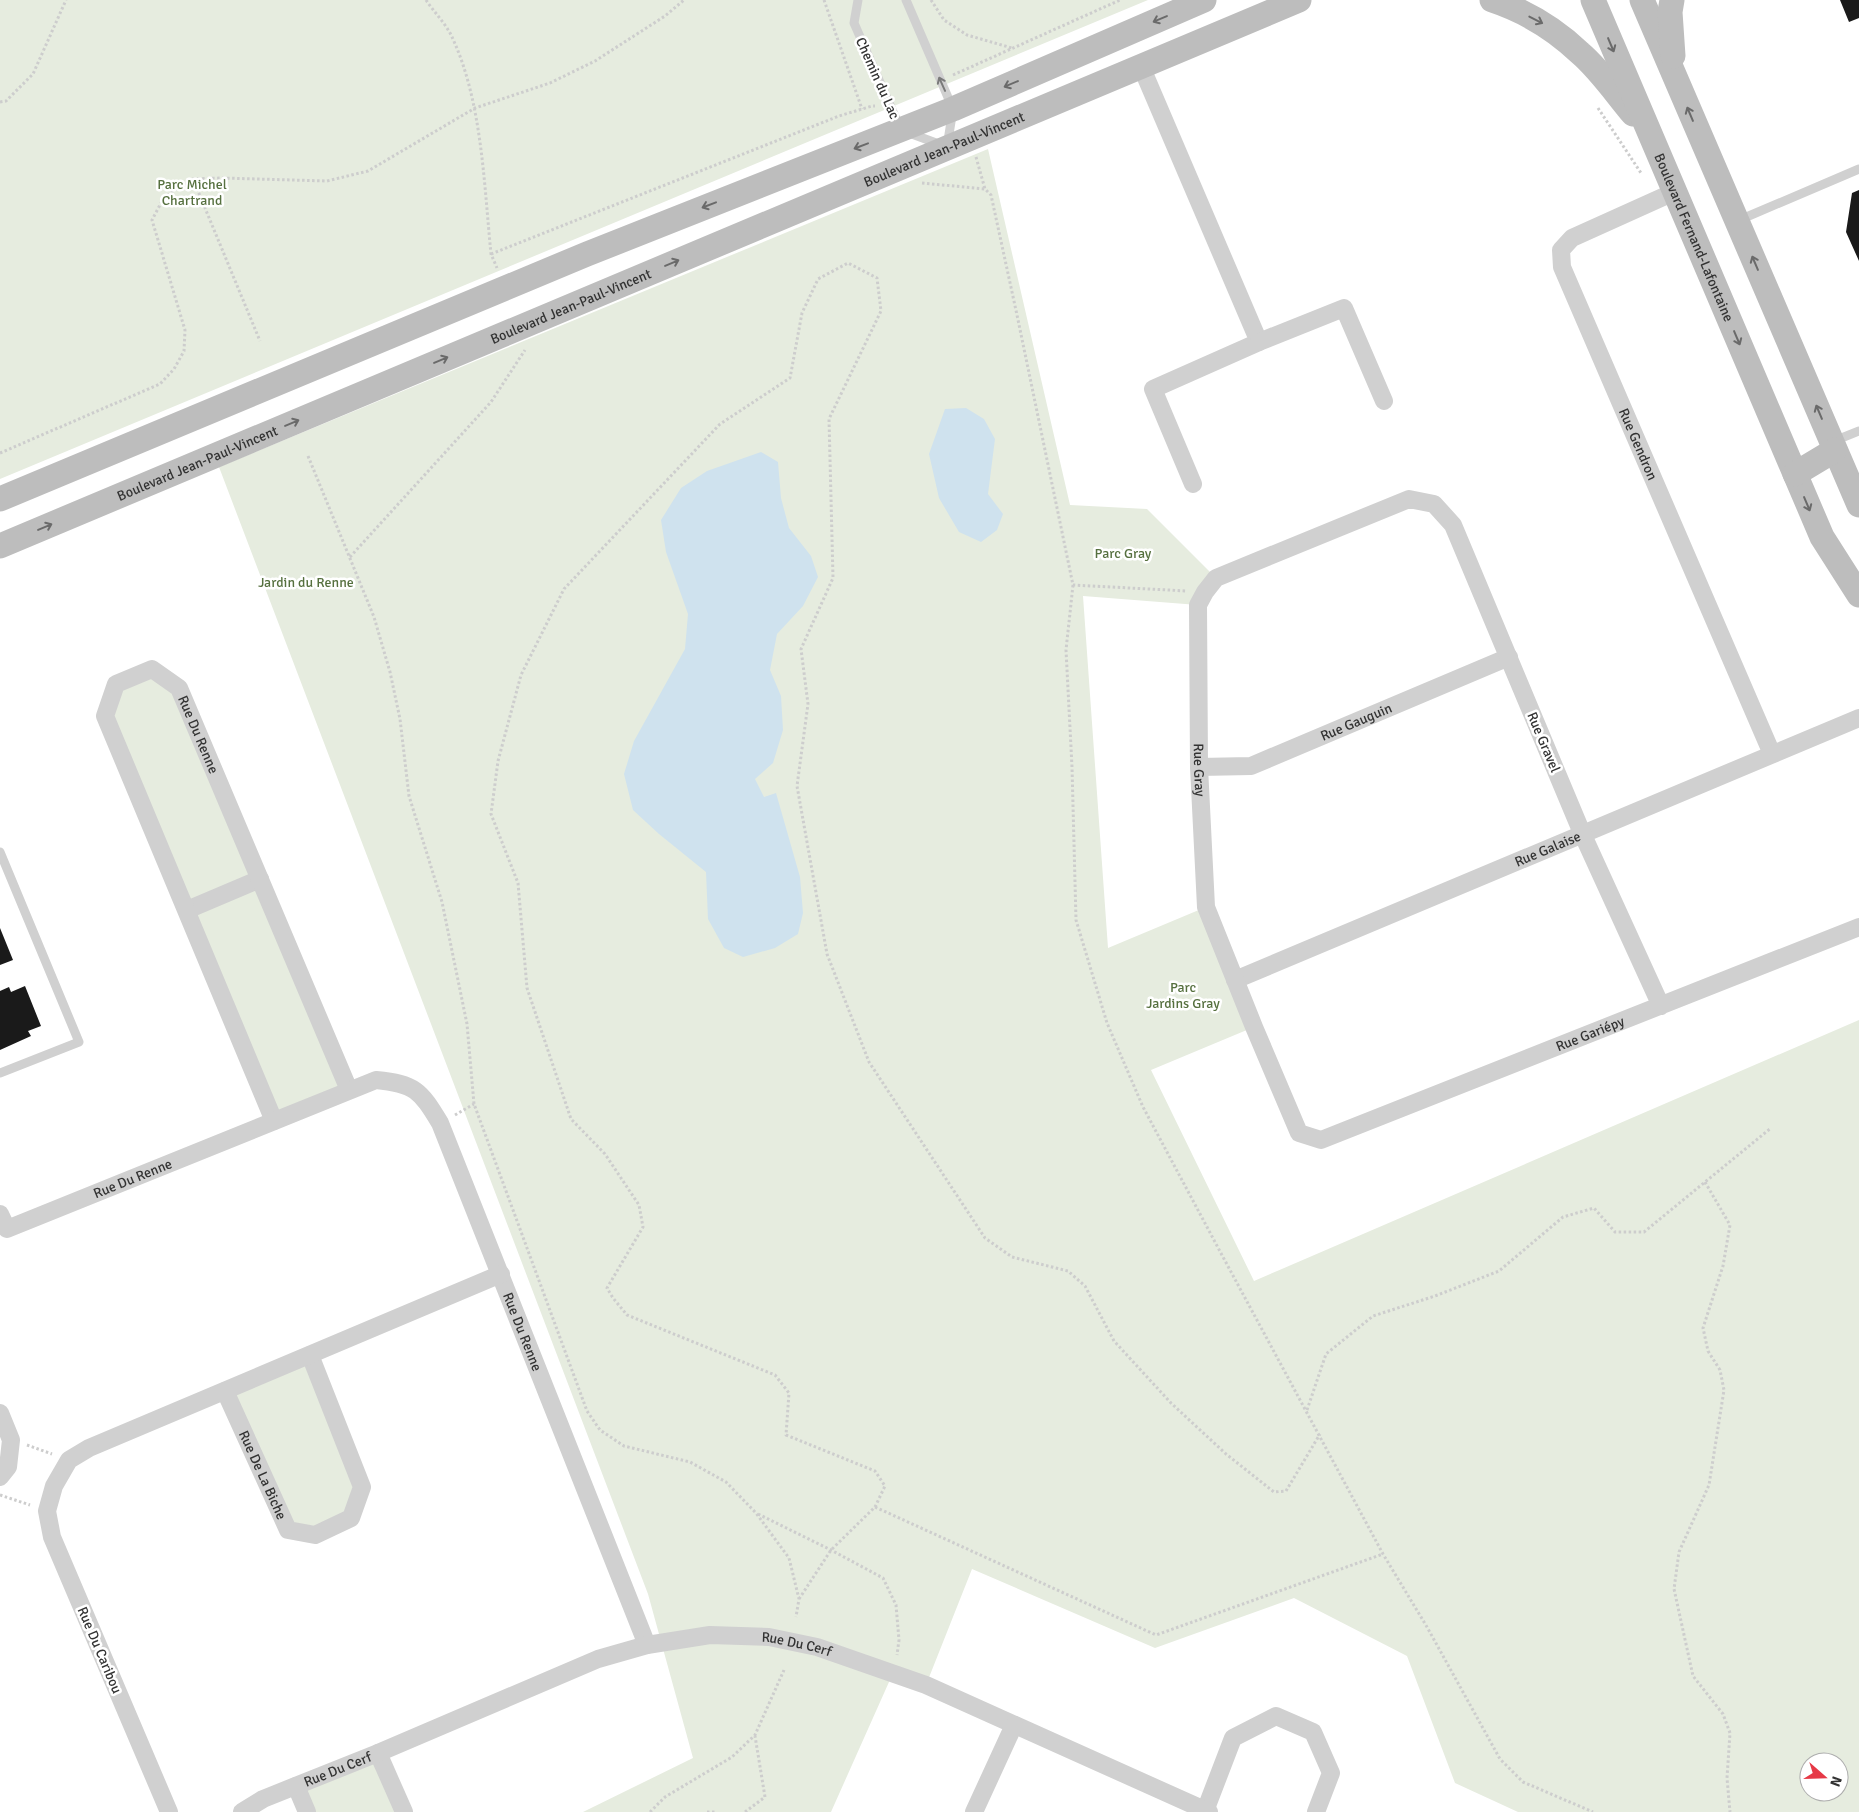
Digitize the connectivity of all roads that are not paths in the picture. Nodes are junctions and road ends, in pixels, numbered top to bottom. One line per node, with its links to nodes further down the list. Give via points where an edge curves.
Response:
1 (858, 0): 13 (lane, Chemin du Lac, via 854,23)
2 (906, 0): 12 (lane, one-way to 2)
3 (1204, 0): 9 (street, one-way to 9)
4 (1299, 0): 10 (street, Boulevard Jean-Paul-Vincent)
5 (1492, 0): 14 (street, one-way to 14, via 1544,24 1582,54)
6 (1592, 0): 14 (street, Boulevard Fernand-Lafontaine, one-way to 14)
7 (1642, 0): 11 (street)
8 (1672, 0): 11 (street)
9 (1127, 34): 10 (street); 12 (street, one-way to 12)
10 (1141, 66): 15 (street, Boulevard Jean-Paul-Vincent); 19 (street)
11 (1674, 76): 18 (street, one-way to 11)
12 (949, 99): 13 (street); 15 (lane)
13 (897, 121): 15 (lane, Chemin du Lac); 25 (street, one-way to 25)
14 (1648, 133): 17 (street, Boulevard Fernand-Lafontaine)
15 (947, 147): 28 (street, Boulevard Jean-Paul-Vincent, one-way to 15)
16 (1859, 169): 18 (lane)
17 (1674, 192): 23 (street, Boulevard Fernand-Lafontaine, one-way to 23); 32 (street, Rue Gendron, via 1572,238 1562,250 1562,267)
18 (1737, 222): 22 (street, one-way to 18)
19 (1259, 342): 20 (street, via 1344,308); 24 (street, via 1153,389)
20 (1384, 401)
21 (1859, 431): 22 (lane)
22 (1841, 457): 23 (street); 27 (street)
23 (1795, 474): 29 (street, Boulevard Fernand-Lafontaine, one-way to 29, via 1822,537)
24 (1193, 484)
25 (0, 499)
26 (1409, 499): 30 (street, Rue Gravel, via 1434,504 1453,525); 33 (street, Rue Gray, via 1216,578 1205,592 1198,605)
27 (1859, 505)
28 (0, 546)
29 (1859, 595)
30 (1509, 657): 33 (street, Rue Gauguin, via 1251,766); 34 (street, Rue Gravel)
31 (1859, 718): 32 (street, Rue Galaise)
32 (1772, 754): 34 (street, Rue Galaise)
33 (1199, 767): 39 (street, Rue Gray, via 1206,907)
34 (1582, 833): 39 (street, Rue Galaise); 40 (street, Rue Gravel)
35 (0, 852): 41 (lane, via 79,1042)
36 (260, 879): 37 (street); 37 (street, Rue Du Renne, via 180,688 152,669 116,684 105,716); 42 (street, Rue Du Renne)
37 (187, 910): 43 (street, Rue Du Renne)
38 (1859, 927): 40 (street, Rue Gariépy)
39 (1235, 980): 44 (street, Rue Gray, via 1299,1133)
40 (1661, 1006): 44 (street, Rue Gariépy)
41 (0, 1073)
42 (348, 1090): 43 (street, Rue Du Renne); 46 (street, Rue Du Renne, via 376,1080 395,1082 425,1097 440,1123)
43 (274, 1121): 45 (street, Rue Du Renne, via 7,1229)
44 (1321, 1140)
45 (0, 1214)
46 (501, 1274): 47 (street); 51 (street, Rue Du Renne)
47 (310, 1355): 48 (street); 48 (street, Rue De La Biche, via 362,1487 351,1518 315,1535 288,1530)
48 (225, 1391): 56 (street, Rue Du Caribou, via 89,1448 69,1460 54,1486 47,1511 52,1537)
49 (0, 1413): 50 (street, via 11,1440)
50 (4, 1472)
51 (647, 1645): 52 (street, Rue Du Cerf, via 710,1635 769,1637 817,1647 926,1685); 53 (street, Rue Du Cerf, via 598,1659)
52 (1014, 1725): 55 (street, Rue Du Cerf); 60 (street)
53 (378, 1753): 54 (street, Rue Du Cerf); 59 (street, Rue Du Cerf)
54 (296, 1786): 57 (street, Rue Du Cerf, via 263,1799); 58 (street, Rue Du Cerf)
55 (1207, 1811): 61 (street, Rue Du Cerf, via 1234,1738 1276,1716 1313,1732 1330,1773)
56 (168, 1812)
57 (242, 1812)
58 (308, 1812)
59 (404, 1812)
60 (974, 1812)
61 (1316, 1812)

